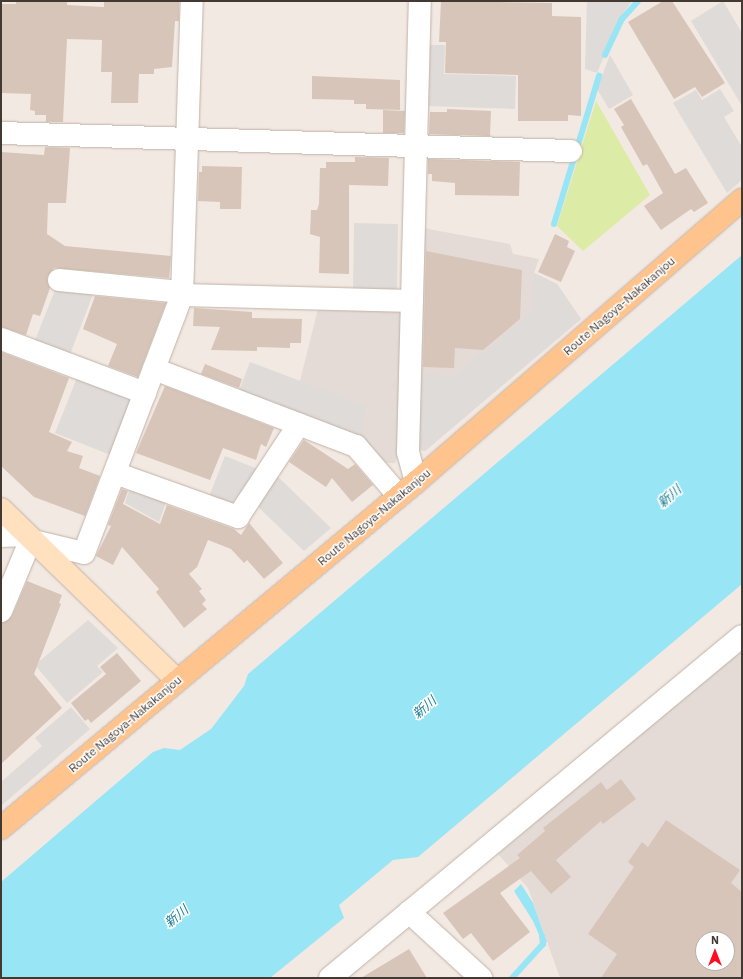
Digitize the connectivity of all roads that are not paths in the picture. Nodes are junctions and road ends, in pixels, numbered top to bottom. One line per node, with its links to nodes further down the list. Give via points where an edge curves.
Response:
1 (192, 1): 4 (street)
2 (420, 1): 5 (street)
3 (1, 133): 4 (street)
4 (188, 140): 5 (street); 9 (street)
5 (416, 148): 6 (street); 10 (street)
6 (571, 151)
7 (742, 200): 16 (main road, Route Nagoya-Nakakanjou)
8 (58, 280): 9 (street)
9 (182, 293): 10 (street); 12 (street)
10 (412, 301): 16 (street, via 408,452)
11 (1, 339): 13 (street)
12 (154, 369): 13 (street); 14 (street)
13 (145, 393): 15 (street)
14 (299, 424): 15 (street, via 238,517); 17 (street, via 356,446)
15 (115, 473): 20 (street, via 84,553)
16 (416, 482): 17 (main road, Route Nagoya-Nakakanjou)
17 (399, 496): 23 (main road, Route Nagoya-Nakakanjou)
18 (1, 509): 20 (street)
19 (1, 536): 20 (street)
20 (31, 538): 21 (street); 23 (street)
21 (1, 611)
22 (742, 636): 25 (street)
23 (177, 680): 24 (main road, Route Nagoya-Nakakanjou)
24 (1, 828)
25 (409, 912): 26 (street); 27 (street)
26 (330, 978)
27 (481, 978)

